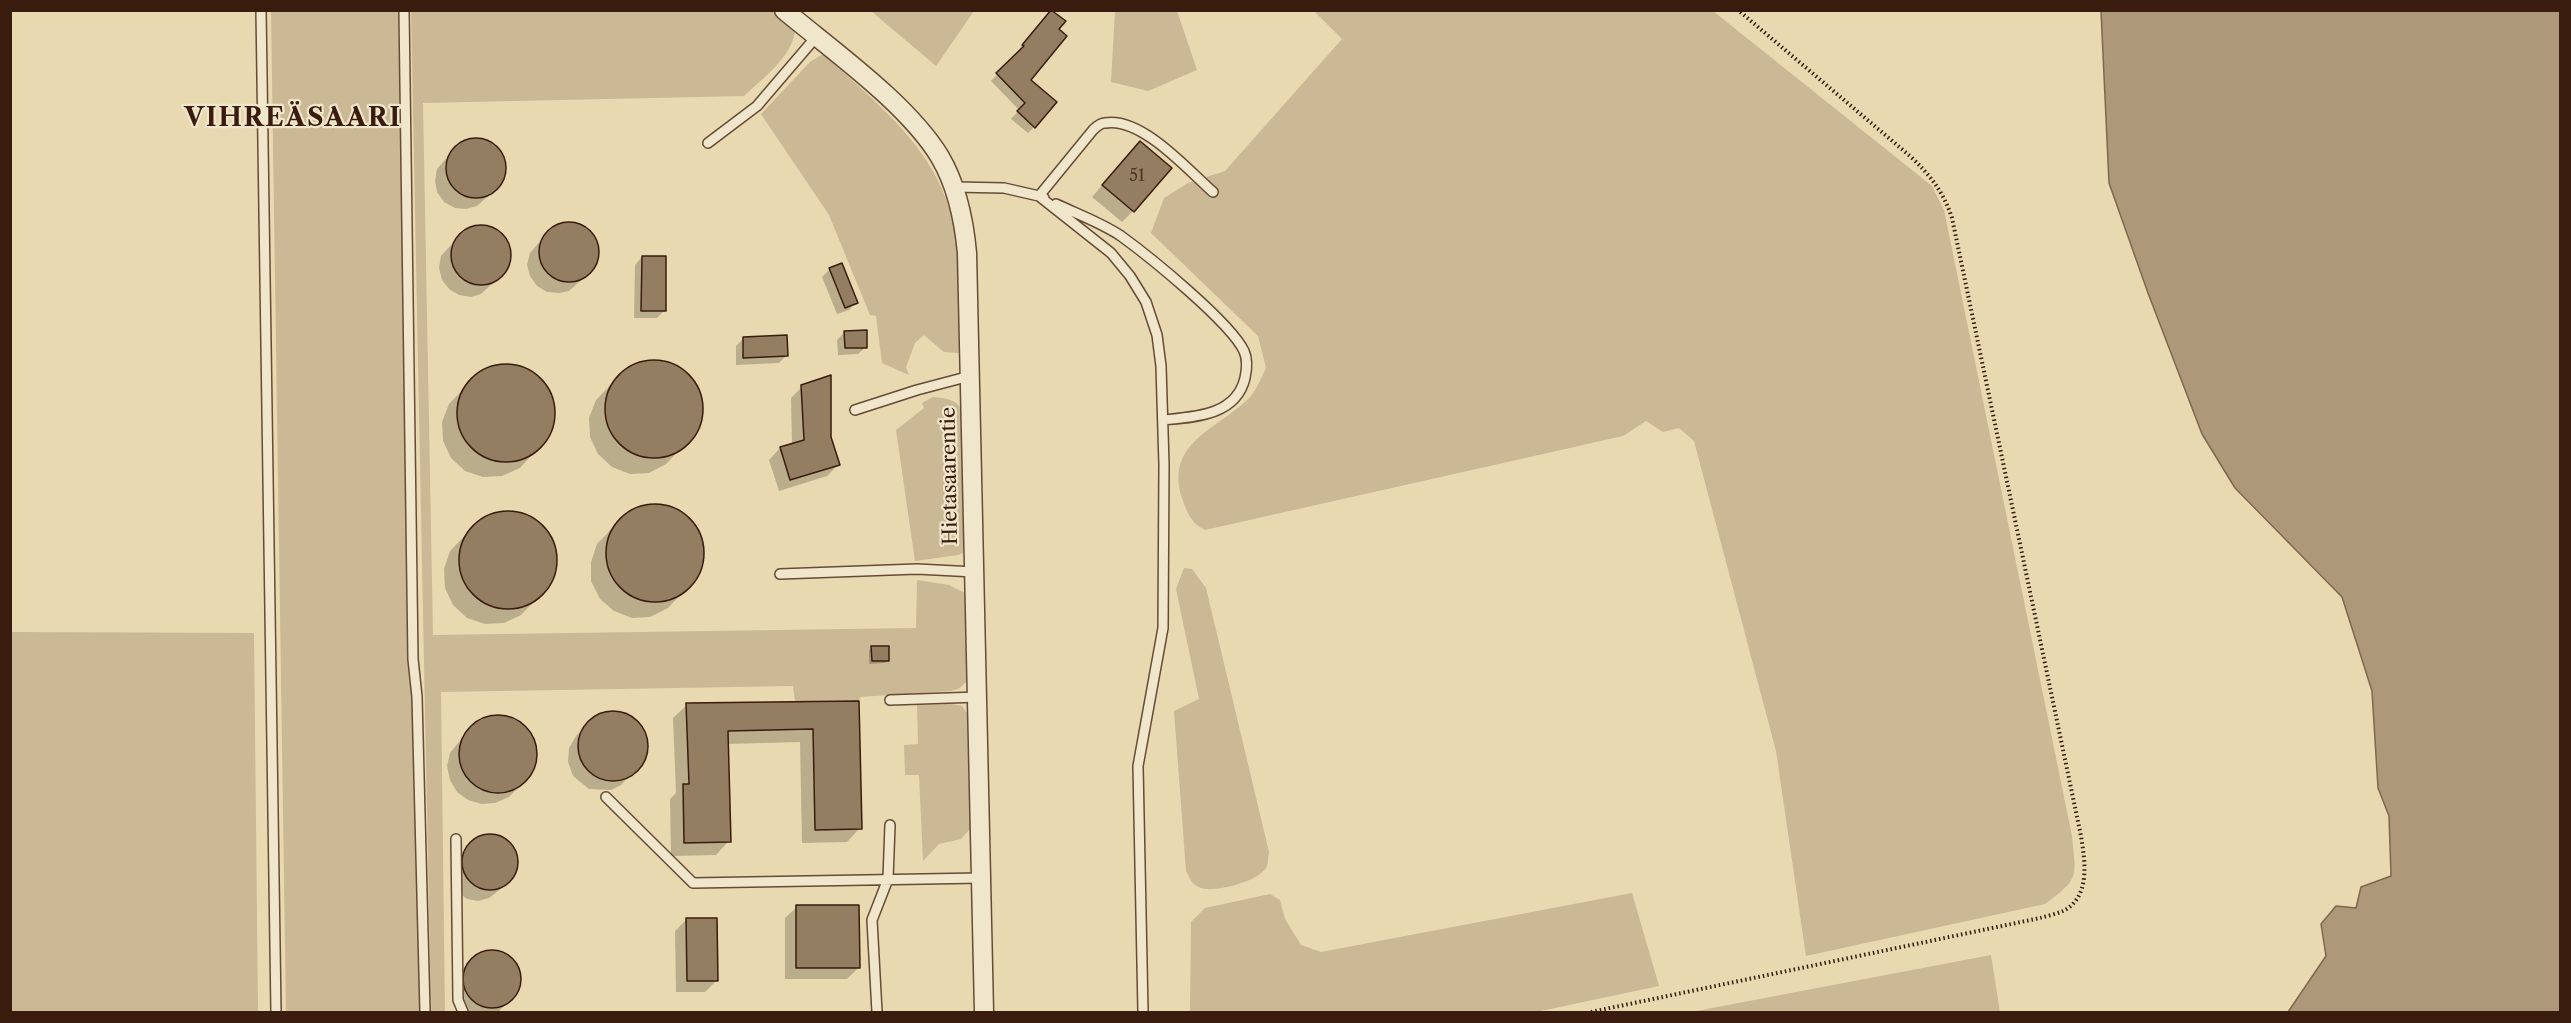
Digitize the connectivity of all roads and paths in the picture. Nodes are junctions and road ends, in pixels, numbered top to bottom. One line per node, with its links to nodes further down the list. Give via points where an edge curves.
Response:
1 (261, 10): 22 (lane)
2 (404, 10): 23 (lane, via 413,659)
3 (784, 10): 5 (street, Hietasaarentie)
4 (1738, 10): 28 (path, via 1910,156 1946,199 2081,836 2085,879 2064,910 2040,918)
5 (816, 37): 6 (lane, via 757,106); 7 (street, Hietasaarentie, via 912,121 939,156)
6 (708, 142)
7 (954, 187): 9 (lane, via 1004,188); 10 (street, Hietasaarentie, via 967,253)
8 (1213, 192): 9 (lane, via 1152,137 1123,124 1104,123 1093,130)
9 (1039, 196): 12 (lane, via 1112,253 1146,302 1157,335); 12 (lane, via 1120,235 1221,322 1242,347 1247,368 1234,399 1202,416)
10 (970, 376): 11 (lane); 13 (street, Hietasaarentie)
11 (855, 410)
12 (1163, 420): 27 (lane, via 1163,628 1138,766)
13 (975, 572): 14 (lane, via 917,569); 15 (street, Hietasaarentie)
14 (780, 574)
15 (978, 697): 16 (lane); 20 (street, Hietasaarentie)
16 (890, 700)
17 (606, 797): 21 (lane, via 693,884)
18 (890, 825): 21 (lane)
19 (456, 839): 24 (lane, via 458,1000)
20 (981, 878): 21 (lane); 26 (street, Hietasaarentie)
21 (888, 879): 25 (lane, via 872,920)
22 (276, 1012)
23 (425, 1012)
24 (463, 1012)
25 (877, 1012)
26 (984, 1012)
27 (1143, 1012)
28 (1591, 1012)

